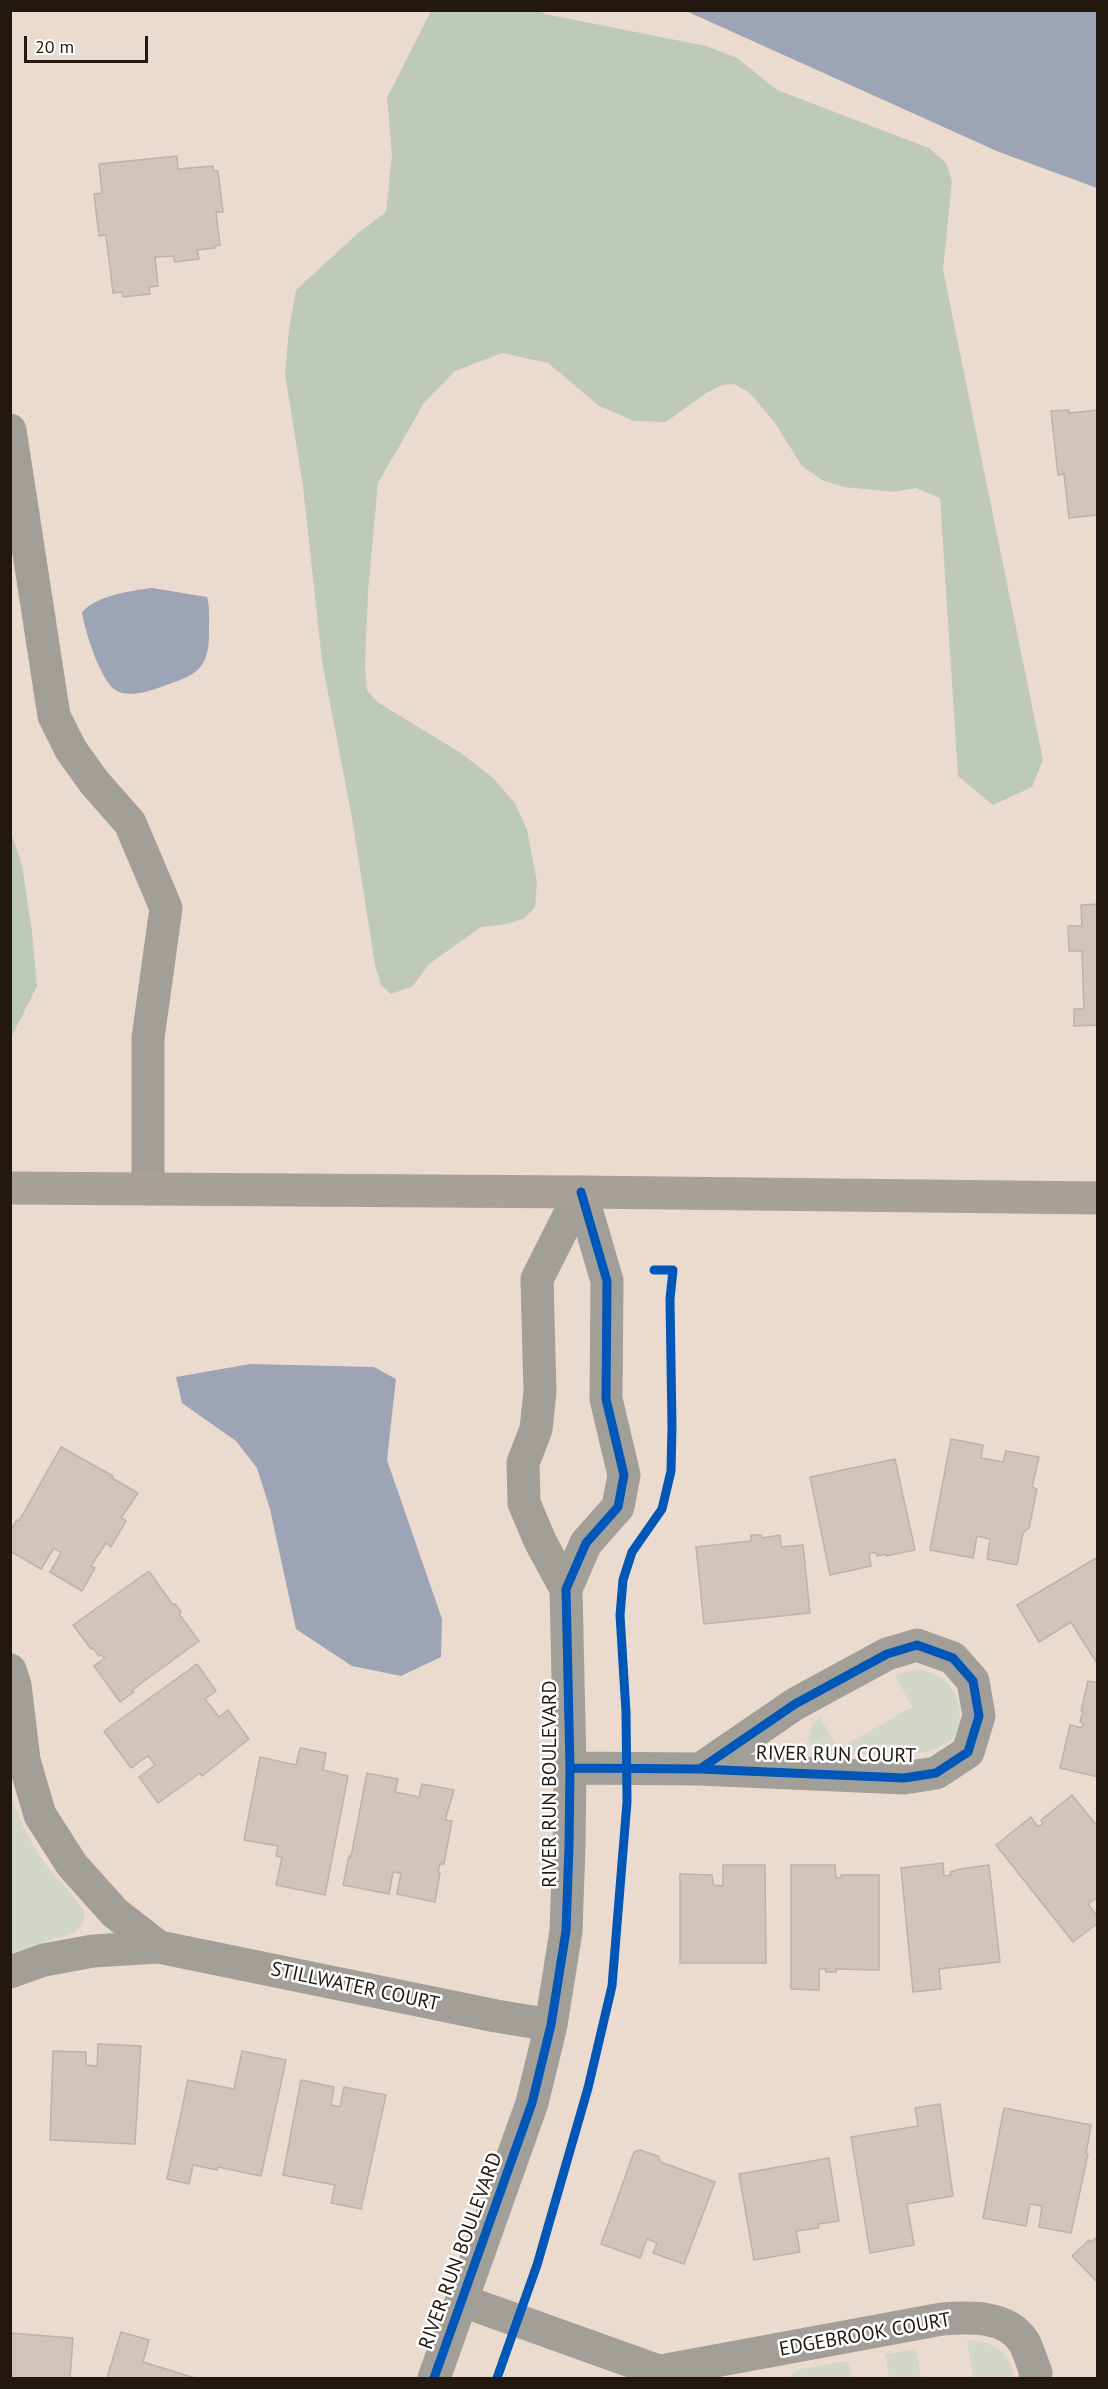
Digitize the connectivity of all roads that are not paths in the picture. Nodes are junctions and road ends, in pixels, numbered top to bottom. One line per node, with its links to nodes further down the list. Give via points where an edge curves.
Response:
1 (10, 430): 3 (street, via 54,716 88,774 130,823 166,908 147,1038)
2 (10, 1188): 3 (main road)
3 (148, 1189): 4 (main road)
4 (581, 1192): 5 (main road); 6 (street, RIVER RUN BOULEVARD, via 607,1281 606,1400 624,1475 618,1507 586,1543); 6 (street, RIVER RUN BOULEVARD, via 537,1279 540,1392 536,1429 523,1463 524,1503)
5 (1098, 1198)
6 (566, 1589): 8 (street, RIVER RUN BOULEVARD)
7 (10, 1670): 10 (street, STILLWATER COURT, via 24,1760 40,1815 72,1865 115,1913)
8 (570, 1768): 9 (street, RIVER RUN COURT); 12 (street, RIVER RUN BOULEVARD, via 567,1931)
9 (700, 1769): 9 (street, RIVER RUN COURT, via 904,1778 936,1773 968,1752 980,1716 973,1681 953,1658 916,1645 887,1654 795,1704)
10 (159, 1947): 11 (street, STILLWATER COURT, via 93,1951 44,1960); 12 (street, STILLWATER COURT)
11 (10, 1972)
12 (551, 2025): 13 (street, RIVER RUN BOULEVARD, via 532,2103)
13 (463, 2301): 14 (street, EDGEBROOK COURT); 15 (street, RIVER RUN BOULEVARD)
14 (669, 2375): 16 (street, EDGEBROOK COURT, via 942,2319 973,2317 1002,2324 1023,2341)
15 (434, 2379)
16 (1035, 2379)

